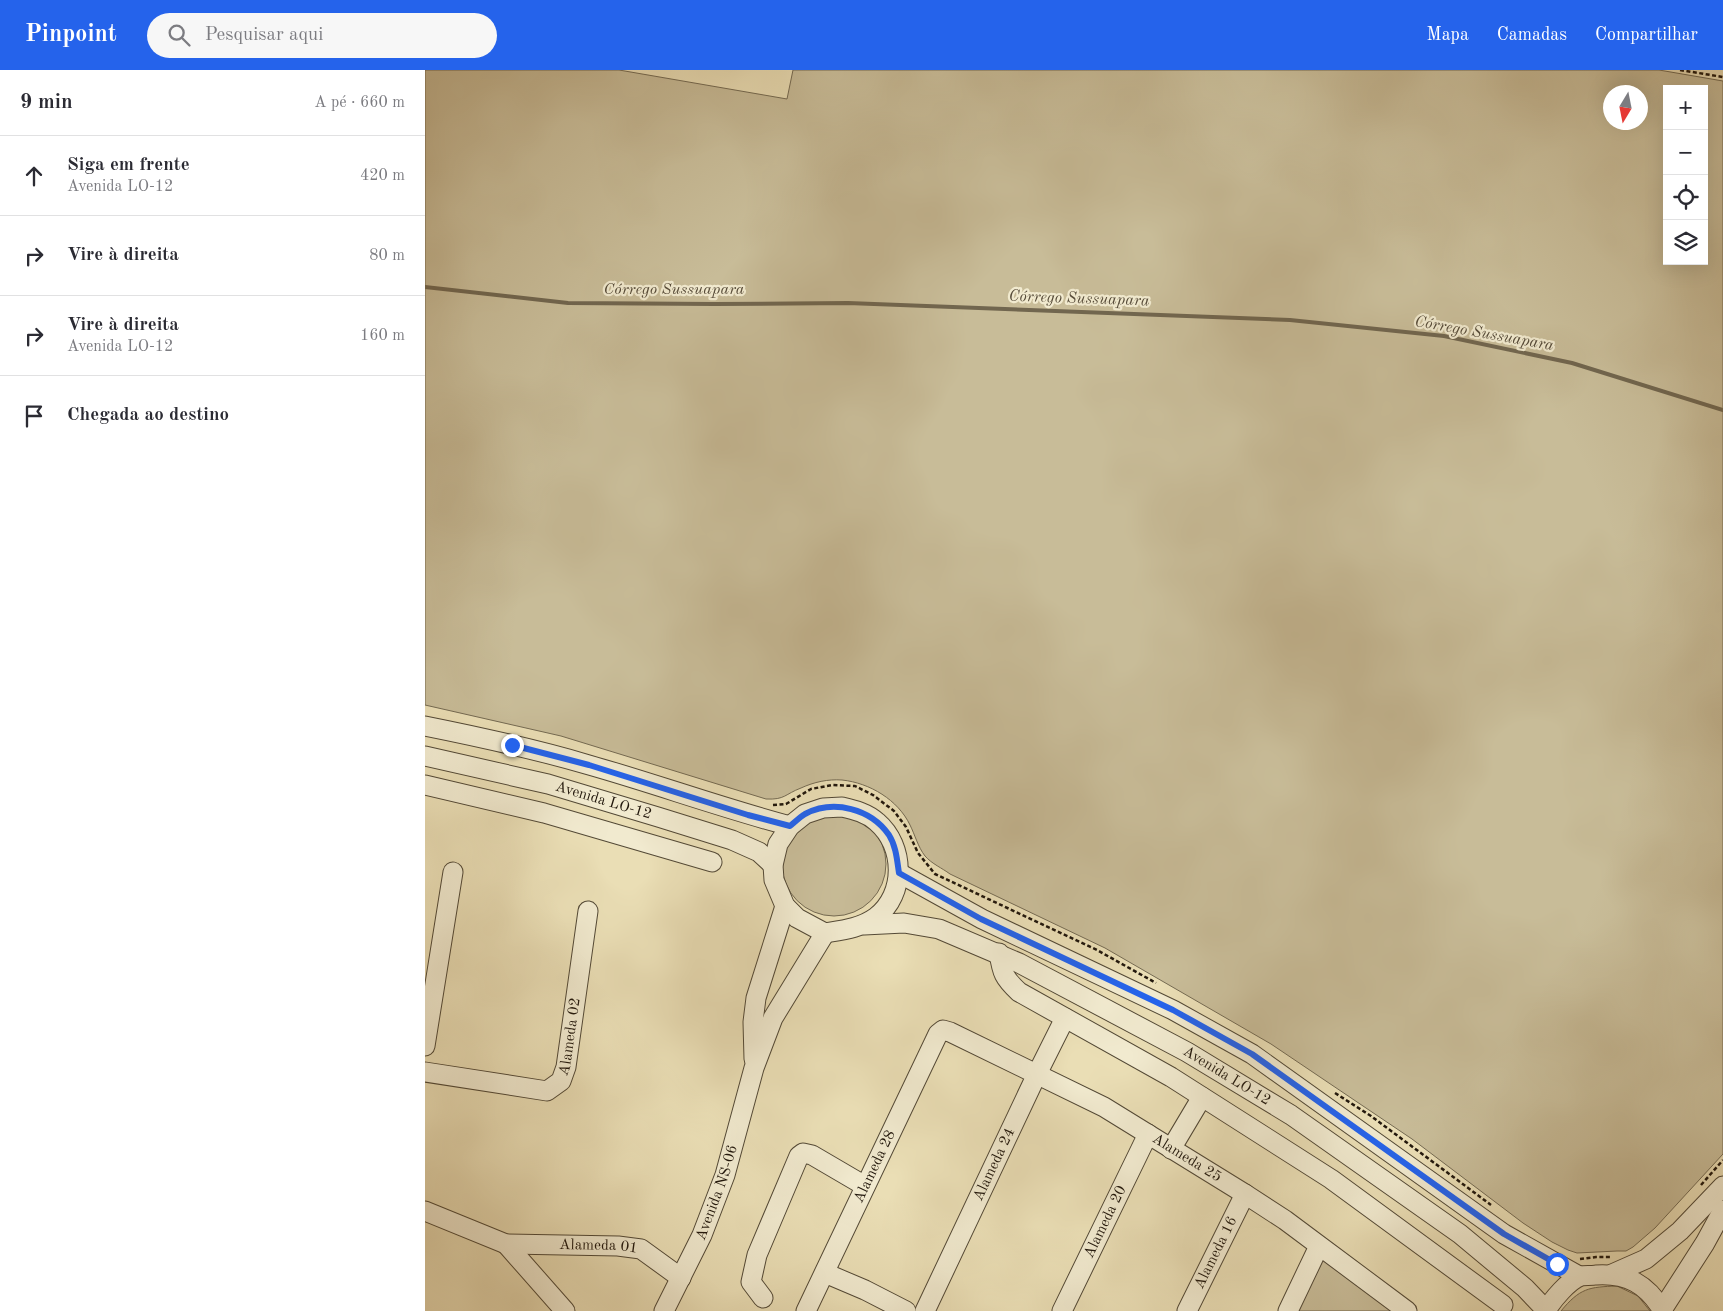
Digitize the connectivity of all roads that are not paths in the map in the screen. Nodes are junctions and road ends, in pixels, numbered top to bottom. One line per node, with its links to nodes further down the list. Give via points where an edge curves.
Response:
1 (425, 726): 8 (street, Avenida LO-12, via 589,765)
2 (425, 756): 3 (street, Avenida LO-12)
3 (483, 769): 4 (street, Avenida LO-12); 6 (street)
4 (523, 778): 7 (street); 10 (street, Avenida LO-12, via 732,840 759,852)
5 (425, 785): 6 (street)
6 (484, 798): 7 (street)
7 (503, 802): 9 (street)
8 (790, 826): 10 (street, via 778,844); 12 (street, via 805,814 823,808 842,807 861,812 877,822 889,836 897,854)
9 (712, 862)
10 (773, 865): 13 (street, via 774,880)
11 (453, 872): 20 (street)
12 (899, 873): 15 (street, via 888,904); 38 (street, Avenida LO-12, via 981,919 1173,1010 1252,1054 1504,1234)
13 (785, 906): 16 (street, via 797,918); 21 (street, Avenida NS-06, via 756,998)
14 (588, 912): 22 (street, Alameda 02, via 566,1067 561,1081 547,1091)
15 (864, 925): 16 (street); 17 (street, Avenida LO-12, via 904,923 939,929)
16 (825, 933): 21 (street, Avenida NS-06, via 773,1018)
17 (999, 953): 18 (street, via 1007,981 1019,992); 30 (street, Avenida LO-12, via 1195,1057 1291,1115)
18 (1065, 1018): 23 (street, Alameda 24); 24 (street)
19 (950, 1032): 23 (street, Alameda 25); 27 (street, Alameda 28, via 943,1030 937,1034)
20 (425, 1046)
21 (754, 1068): 39 (street, Avenida NS-06, via 725,1175)
22 (425, 1072)
23 (1037, 1074): 25 (street, Alameda 25, via 1104,1107); 48 (street, Alameda 24)
24 (1202, 1097): 26 (street); 33 (street, via 1331,1179)
25 (1148, 1134): 26 (street, Alameda 25); 49 (street, Alameda 20)
26 (1171, 1148): 29 (street, Alameda 25)
27 (865, 1186): 36 (street, Alameda 28); 40 (street, via 812,1155 803,1153 799,1156 753,1269 751,1282)
28 (1723, 1186): 37 (street, via 1646,1259)
29 (1245, 1194): 35 (street, Alameda 25); 50 (street, Alameda 16)
30 (1422, 1207): 33 (street); 42 (street, Avenida LO-12, via 1460,1234 1525,1288)
31 (1723, 1210): 43 (street)
32 (425, 1211): 34 (street, Alameda 01)
33 (1403, 1232): 41 (street)
34 (506, 1244): 39 (street, Alameda 01, via 641,1249); 44 (street, Alameda 01)
35 (1319, 1246): 51 (street); 52 (street, Alameda 25)
36 (825, 1273): 46 (street, Alameda 28); 47 (street)
37 (1612, 1274): 38 (street); 43 (street, via 1633,1280 1650,1292)
38 (1579, 1276): 42 (street, via 1555,1296)
39 (681, 1278): 45 (street, Avenida NS-06)
40 (763, 1298)
41 (1503, 1305)
42 (1546, 1310)
43 (1663, 1310)
44 (565, 1311)
45 (664, 1311)
46 (806, 1311)
47 (906, 1311)
48 (925, 1311)
49 (1062, 1311)
50 (1187, 1311)
51 (1288, 1311)
52 (1407, 1311)

